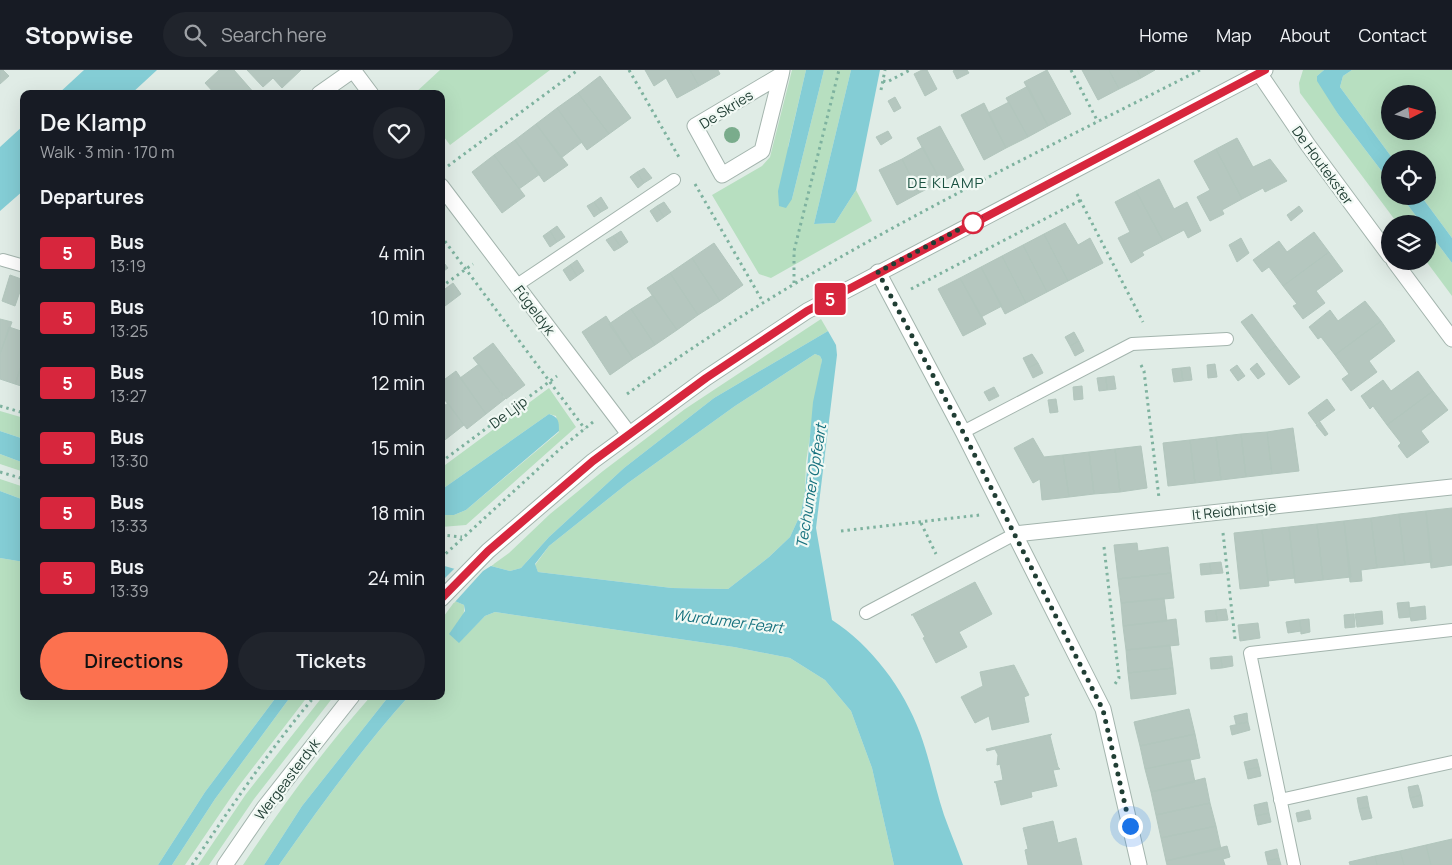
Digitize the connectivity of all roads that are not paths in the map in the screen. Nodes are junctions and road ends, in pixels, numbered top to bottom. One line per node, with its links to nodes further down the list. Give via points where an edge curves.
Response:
1 (353, 70): 4 (street); 5 (street)
2 (1260, 71): 8 (street, De Houtekster, via 1308,145); 12 (street)
3 (782, 73): 3 (street, De Skries, via 762,151 722,174 695,126)
4 (325, 90)
5 (368, 90)
6 (674, 180): 13 (lane)
7 (445, 191): 13 (street, Fûgeldyk)
8 (1381, 244)
9 (3, 260): 10 (lane)
10 (20, 265)
11 (1401, 270): 15 (street)
12 (878, 272): 16 (street); 17 (street, via 807,311)
13 (517, 285): 17 (street, Fûgeldyk)
14 (1227, 339): 16 (lane, via 1132,344)
15 (1452, 339)
16 (963, 432): 19 (street)
17 (629, 434): 20 (street, via 488,551)
18 (1452, 486): 19 (street, It Reidhintsje)
19 (1016, 534): 21 (lane); 27 (street, via 1103,710)
20 (445, 595)
21 (866, 613)
22 (1452, 630): 25 (lane, via 1250,653)
23 (349, 700): 26 (street, Wergeasterdyk, via 264,808)
24 (1452, 762): 25 (lane)
25 (1280, 800): 28 (lane)
26 (225, 865)
27 (1139, 865)
28 (1294, 865)

